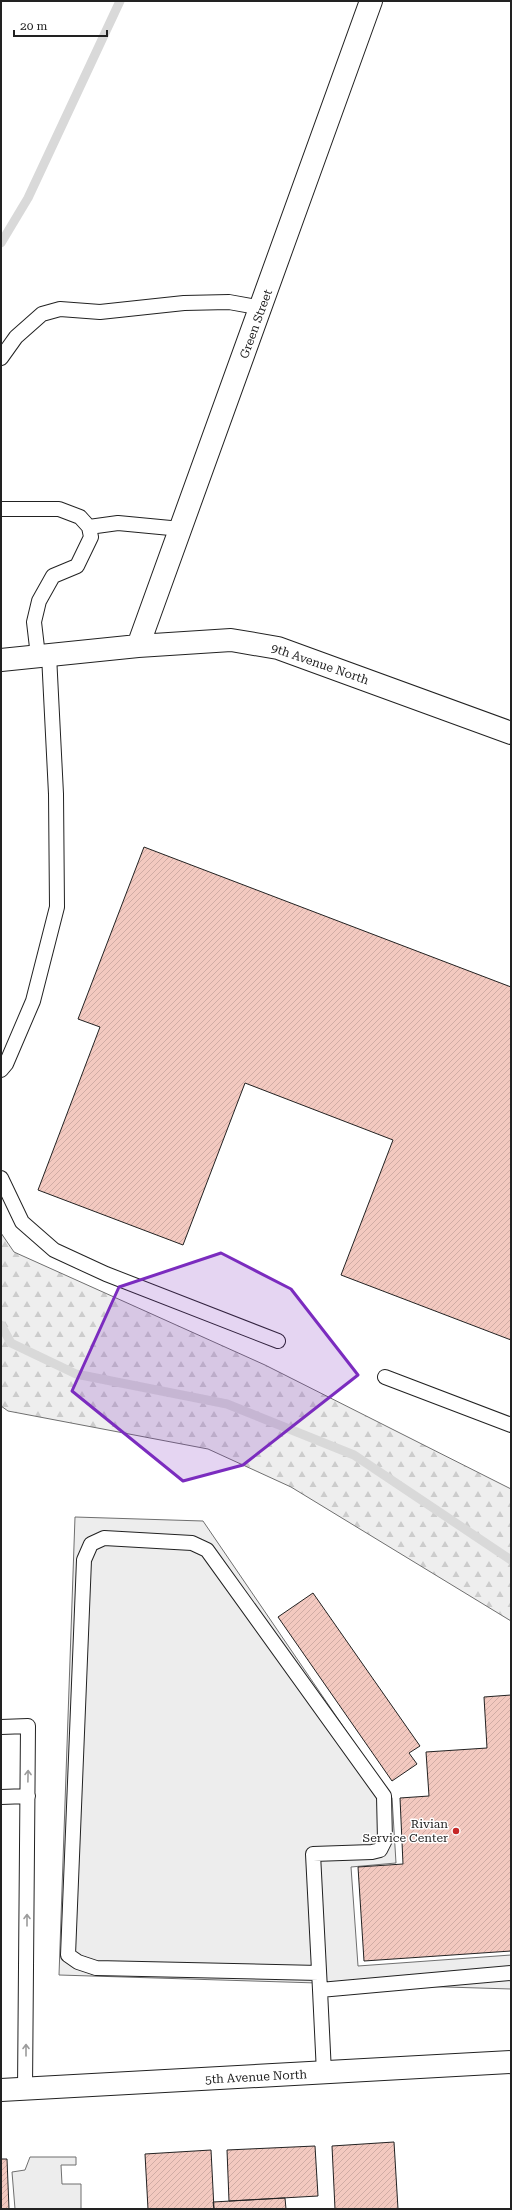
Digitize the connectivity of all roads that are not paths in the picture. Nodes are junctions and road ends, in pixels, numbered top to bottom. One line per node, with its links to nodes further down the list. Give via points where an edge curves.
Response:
1 (371, 1): 2 (street, Green Street)
2 (262, 308): 3 (lane, via 229,302 184,303 100,312 60,309 42,314 16,337); 6 (street, Green Street)
3 (1, 358)
4 (1, 510): 5 (lane, via 59,509 80,518)
5 (89, 527): 6 (lane, via 118,523); 8 (lane, via 91,537 77,566 53,576 39,601 34,622)
6 (181, 529): 7 (street, Green Street)
7 (138, 646): 8 (street, 9th Avenue North); 10 (street, 9th Avenue North, via 231,640 278,648)
8 (43, 655): 9 (street, 9th Avenue North); 11 (lane, via 56,794 57,907 33,1002)
9 (1, 660)
10 (511, 733)
11 (1, 1070)
12 (1, 1178): 13 (lane, via 22,1222 54,1250 106,1274)
13 (278, 1341)
14 (385, 1377): 15 (lane)
15 (511, 1425)
16 (1, 1727): 17 (lane, one-way to 16, via 28,1726)
17 (28, 1796): 18 (lane); 24 (lane, one-way to 17)
18 (1, 1797)
19 (319, 1973): 19 (lane, via 313,1854 380,1850 385,1840 384,1796 207,1550 192,1542 104,1538 91,1544 84,1560 68,1955 78,1962 96,1968); 21 (lane)
20 (511, 1974): 21 (lane)
21 (320, 1990): 23 (lane)
22 (511, 2062): 23 (street, 5th Avenue North)
23 (324, 2073): 24 (street, 5th Avenue North)
24 (25, 2089): 25 (street, 5th Avenue North)
25 (1, 2090)

